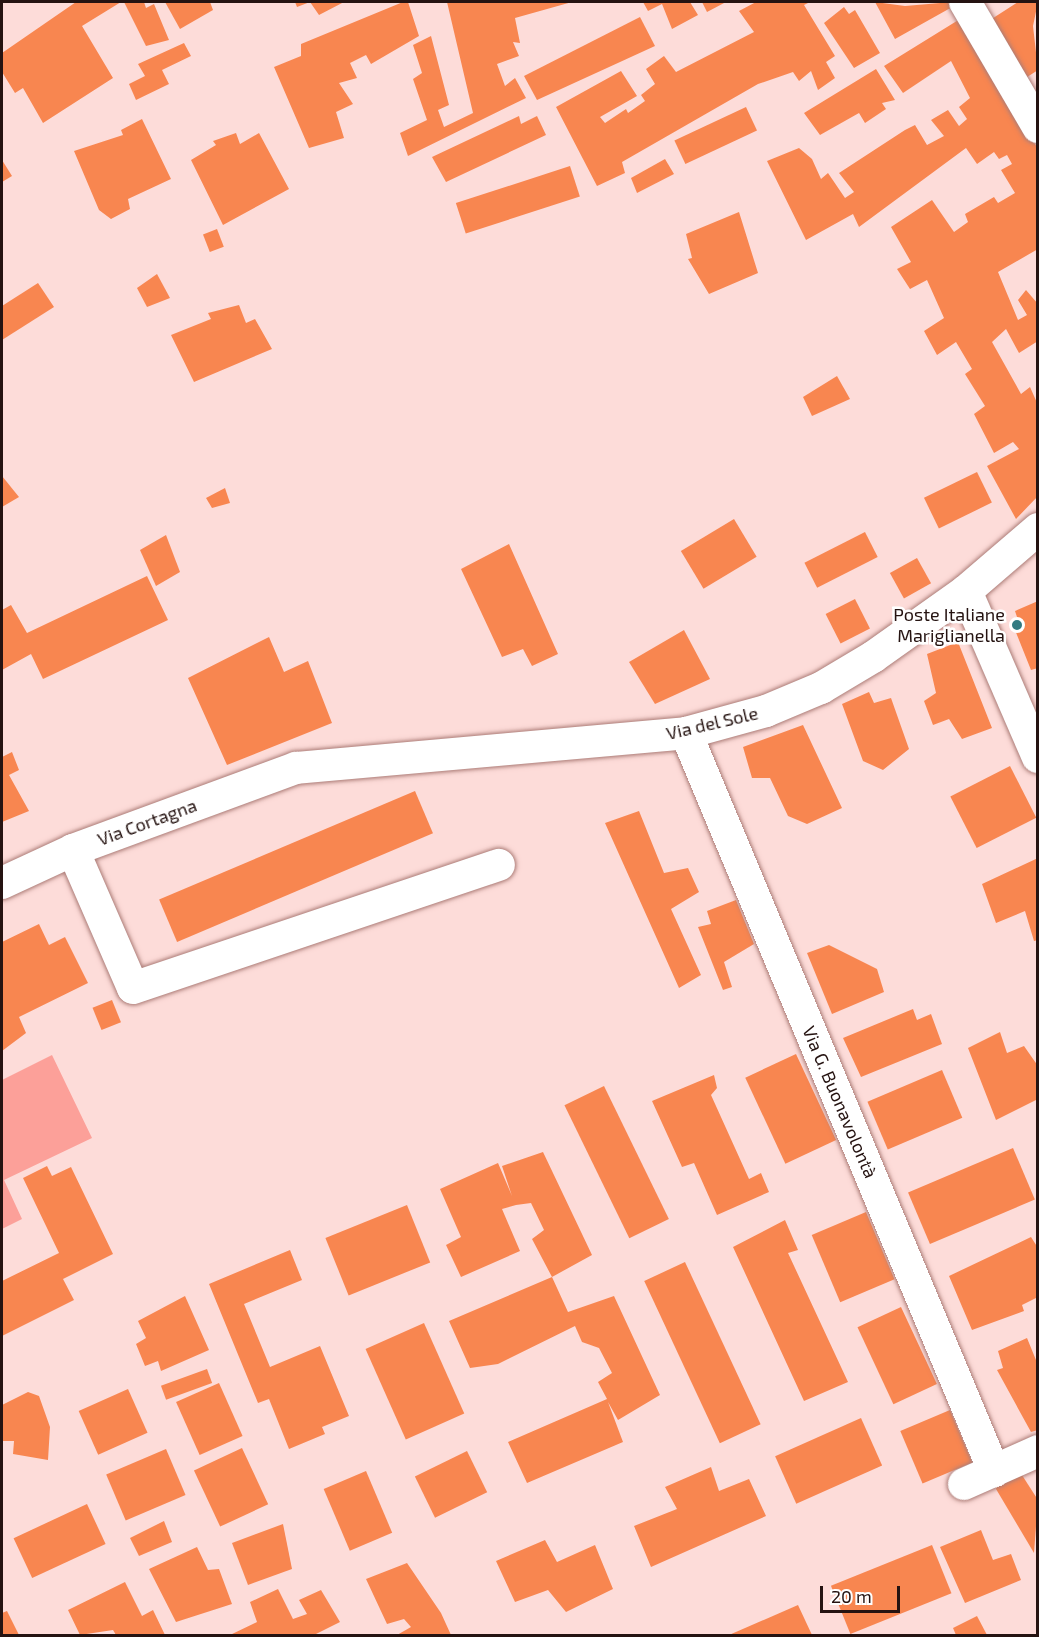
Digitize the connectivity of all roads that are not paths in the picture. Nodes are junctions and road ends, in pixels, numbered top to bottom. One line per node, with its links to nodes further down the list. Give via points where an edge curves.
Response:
1 (965, 2): 2 (street)
2 (1038, 128)
3 (1038, 529): 4 (street, Via del Sole)
4 (966, 591): 5 (street, Via del Sole, via 821,688 766,711); 6 (street)
5 (686, 733): 7 (street, Via del Sole); 12 (street, Via G. Buonavolontà)
6 (1038, 758)
7 (296, 768): 8 (street, Via Cortagna)
8 (73, 850): 9 (street, via 133,988); 10 (street, Via Cortagna)
9 (499, 865)
10 (2, 883)
11 (1038, 1451): 12 (street)
12 (994, 1471): 13 (street)
13 (964, 1484)

